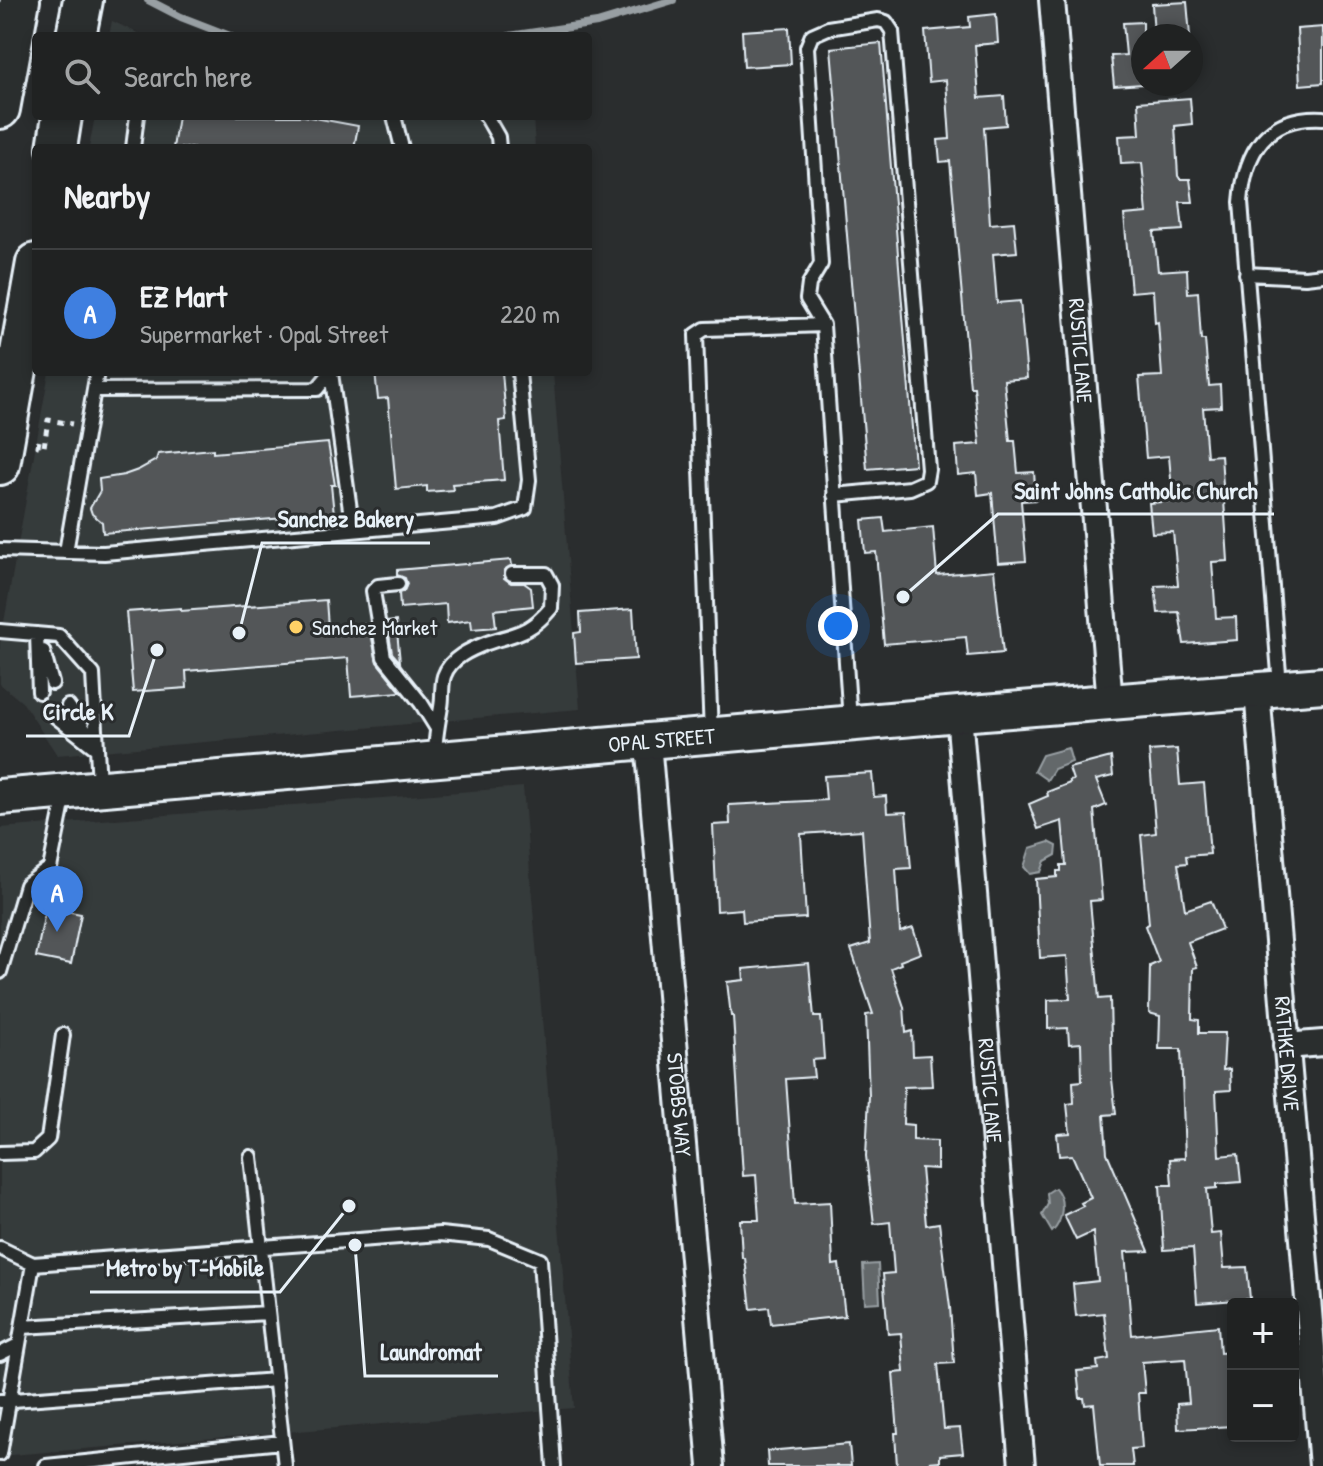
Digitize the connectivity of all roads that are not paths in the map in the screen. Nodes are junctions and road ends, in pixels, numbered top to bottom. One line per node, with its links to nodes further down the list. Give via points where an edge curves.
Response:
1 (20, 0): 5 (main road)
2 (83, 0): 4 (main road)
3 (1052, 0): 37 (street, RUSTIC LANE)
4 (77, 32)
5 (0, 109)
6 (1323, 118): 15 (lane, via 1296,120 1270,133 1253,151 1243,173 1241,202)
7 (61, 120): 11 (main road)
8 (136, 120): 12 (lane)
9 (395, 120): 13 (lane)
10 (488, 120): 14 (lane)
11 (58, 144)
12 (134, 144)
13 (401, 144)
14 (499, 144)
15 (1246, 274): 16 (lane); 35 (lane)
16 (1323, 275)
17 (32, 296): 24 (main road)
18 (823, 325): 25 (lane); 25 (lane, via 807,299 821,264 807,47 812,35 828,28 878,20 892,31 928,469 926,481 910,488); 42 (lane, via 705,329 696,335)
19 (96, 376): 23 (lane)
20 (328, 376): 23 (lane, via 317,389)
21 (331, 376): 26 (lane)
22 (519, 376): 26 (lane, via 529,480 525,508 497,518)
23 (94, 390): 28 (lane)
24 (0, 465)
25 (834, 495): 41 (lane)
26 (353, 531): 28 (lane)
27 (0, 550): 28 (lane)
28 (66, 552)
29 (512, 574): 44 (lane, via 546,574 552,585 551,608 517,636 460,655 444,674)
30 (398, 584): 44 (lane, via 373,591 384,657 421,703)
31 (0, 631): 32 (lane)
32 (37, 634): 33 (lane); 36 (lane); 45 (lane, via 59,636 93,674)
33 (52, 683)
34 (1323, 685): 35 (street, OPAL STREET)
35 (1269, 690): 37 (street, OPAL STREET); 52 (street, RATHKE DRIVE)
36 (39, 692)
37 (1110, 703): 39 (street, OPAL STREET)
38 (68, 706): 45 (lane)
39 (959, 714): 41 (street, OPAL STREET); 70 (street, RUSTIC LANE)
40 (55, 716): 45 (lane)
41 (850, 724): 42 (street, OPAL STREET)
42 (711, 736): 43 (street, OPAL STREET)
43 (648, 742): 44 (street, OPAL STREET); 69 (street, STOBBS WAY)
44 (435, 744): 46 (street, OPAL STREET)
45 (97, 749): 46 (lane)
46 (99, 788): 47 (street, OPAL STREET)
47 (66, 791): 48 (street, OPAL STREET); 49 (lane, via 50,868 26,885)
48 (0, 797)
49 (0, 972)
50 (63, 1035): 53 (lane, via 48,1139 34,1152)
51 (1323, 1043): 52 (street)
52 (1286, 1046): 71 (street, RATHKE DRIVE)
53 (0, 1153)
54 (251, 1157): 56 (lane)
55 (0, 1248): 57 (lane)
56 (261, 1249): 57 (lane); 58 (lane); 68 (lane, via 440,1234 489,1239 540,1260)
57 (33, 1264): 59 (lane)
58 (268, 1313): 59 (lane); 62 (lane)
59 (22, 1327): 60 (lane)
60 (18, 1345): 61 (lane); 63 (lane)
61 (0, 1354)
62 (276, 1380): 63 (lane); 64 (lane)
63 (4, 1401): 65 (lane)
64 (282, 1442): 66 (lane); 67 (lane)
65 (0, 1454)
66 (46, 1466)
67 (285, 1466)
68 (554, 1466)
69 (711, 1466)
70 (1022, 1466)
71 (1322, 1466)

